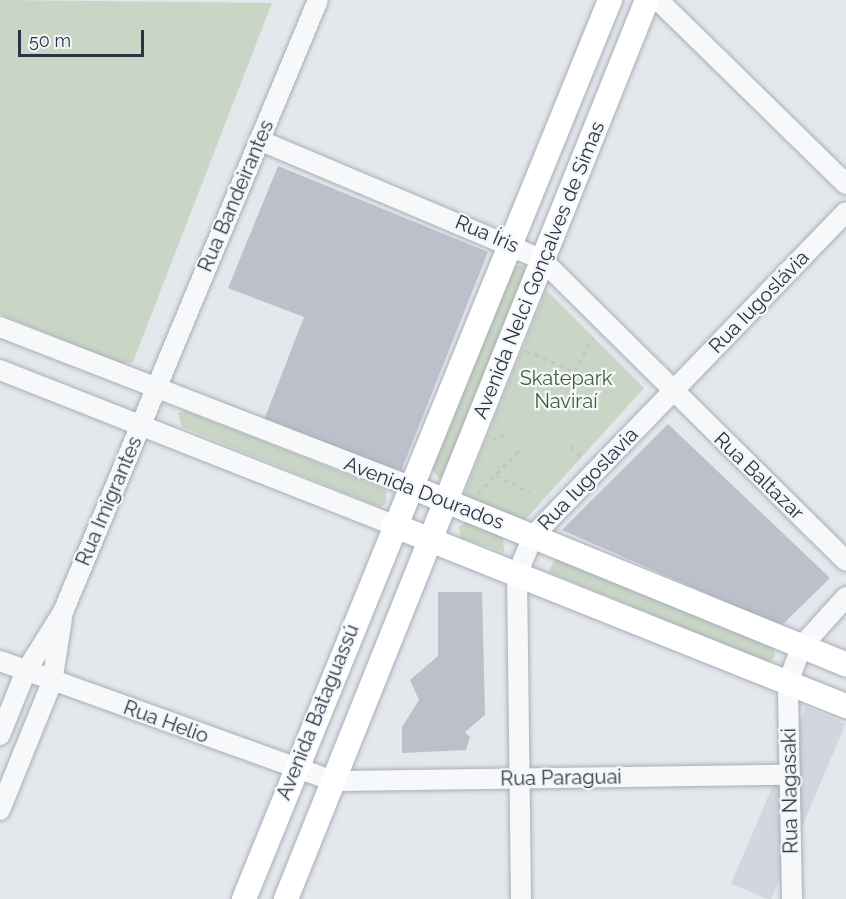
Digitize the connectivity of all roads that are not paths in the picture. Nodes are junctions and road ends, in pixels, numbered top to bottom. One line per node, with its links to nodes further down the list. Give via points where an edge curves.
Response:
1 (318, 0): 5 (street, Rua Bandeirantes)
2 (610, 0): 8 (main road, Avenida Nelci Gonçalves de Simas)
3 (647, 0): 9 (main road, Avenida Nelci Gonçalves de Simas)
4 (658, 0): 6 (street)
5 (260, 140): 8 (street, Rua Íris); 12 (street, Rua Bandeirantes)
6 (846, 184)
7 (846, 212): 13 (street, Rua Iugoslávia)
8 (508, 242): 9 (street, Rua Íris); 15 (main road, Avenida Nelci Gonçalves de Simas)
9 (541, 259): 13 (street, Rua Íris); 16 (main road, Avenida Nelci Gonçalves de Simas)
10 (0, 327): 12 (street, Avenida Dourados)
11 (0, 370): 14 (street, Avenida Dourados)
12 (155, 391): 14 (street, Rua Imigrantes); 15 (street, Avenida Dourados)
13 (672, 391): 18 (street, Rua Iugoslavia); 20 (street, Rua Baltazar)
14 (140, 427): 17 (street, Avenida Dourados); 23 (street, Rua Imigrantes)
15 (409, 486): 16 (main road, Avenida Dourados); 17 (main road, Avenida Nelci Gonçalves de Simas)
16 (447, 502): 18 (main road, Avenida Dourados); 19 (main road, Avenida Nelci Gonçalves de Simas)
17 (393, 525): 19 (main road, Avenida Dourados); 32 (main road, Avenida Bataguassú)
18 (533, 536): 21 (street, Rua Iugoslavia); 24 (main road, Avenida Dourados)
19 (432, 540): 21 (main road, Avenida Dourados); 35 (main road, Avenida Bataguassú)
20 (846, 561)
21 (517, 575): 29 (main road, Avenida Dourados); 34 (street)
22 (846, 597): 24 (street)
23 (63, 612): 27 (street, Rua Imigrantes); 28 (street, Rua Imigrantes)
24 (801, 647): 26 (main road, Avenida Dourados); 29 (street)
25 (0, 661): 27 (street, Rua Helio)
26 (846, 664)
27 (26, 671): 28 (street, Rua Helio); 31 (street, Rua Imigrantes)
28 (52, 682): 32 (street, Rua Helio); 36 (street, Rua Imigrantes)
29 (788, 683): 30 (main road, Avenida Dourados); 33 (street, Rua Nagasaki)
30 (846, 706)
31 (0, 735)
32 (294, 768): 35 (street, Rua Helio); 37 (main road, Avenida Bataguassú)
33 (790, 776): 34 (street, Rua Paraguai); 40 (street, Rua Nagasaki)
34 (517, 778): 35 (street, Rua Paraguai); 39 (street)
35 (333, 781): 38 (main road, Avenida Bataguassú)
36 (0, 810)
37 (244, 899)
38 (286, 899)
39 (521, 899)
40 (792, 899)

